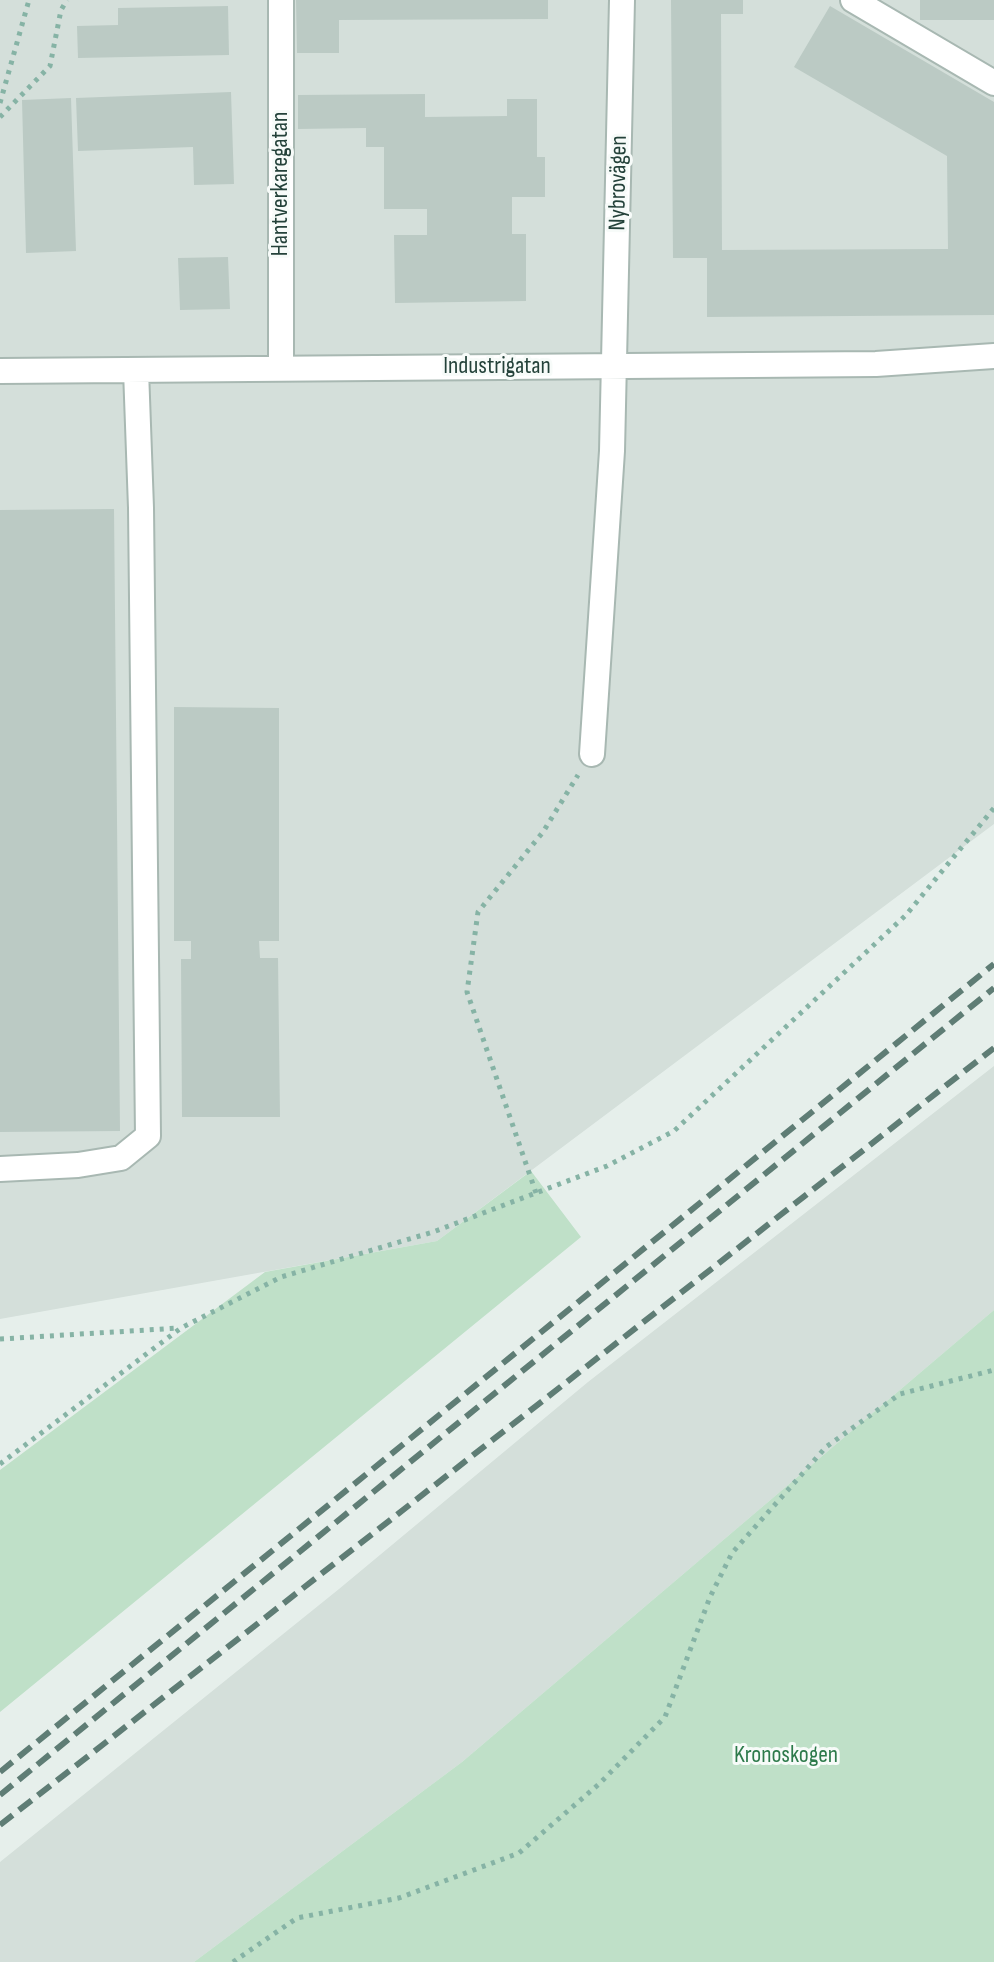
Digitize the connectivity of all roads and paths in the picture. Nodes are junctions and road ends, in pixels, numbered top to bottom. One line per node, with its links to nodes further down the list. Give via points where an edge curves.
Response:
1 (29, 0): 7 (path)
2 (67, 0): 8 (path, via 50,66)
3 (281, 0): 11 (street, Hantverkaregatan)
4 (622, 0): 10 (street, Nybrovägen)
5 (853, 0): 6 (street)
6 (994, 83)
7 (0, 103)
8 (0, 117)
9 (994, 356): 10 (street, Industrigatan, via 876,364)
10 (616, 367): 11 (street, Industrigatan); 14 (street, Nybrovägen)
11 (281, 368): 12 (street, Industrigatan)
12 (136, 370): 13 (street, Industrigatan); 16 (street, via 148,1136 121,1158)
13 (0, 371)
14 (592, 754): 17 (path, via 543,832 478,912 467,992)
15 (994, 808): 17 (path, via 906,915 674,1131 607,1166)
16 (0, 1169)
17 (536, 1193): 18 (path, via 433,1232 281,1277)
18 (181, 1328): 19 (path); 21 (path)
19 (0, 1339)
20 (994, 1370): 22 (path, via 900,1394 826,1447 732,1553 665,1717 599,1784 519,1853 399,1898 297,1918)
21 (0, 1464)
22 (233, 1962)

